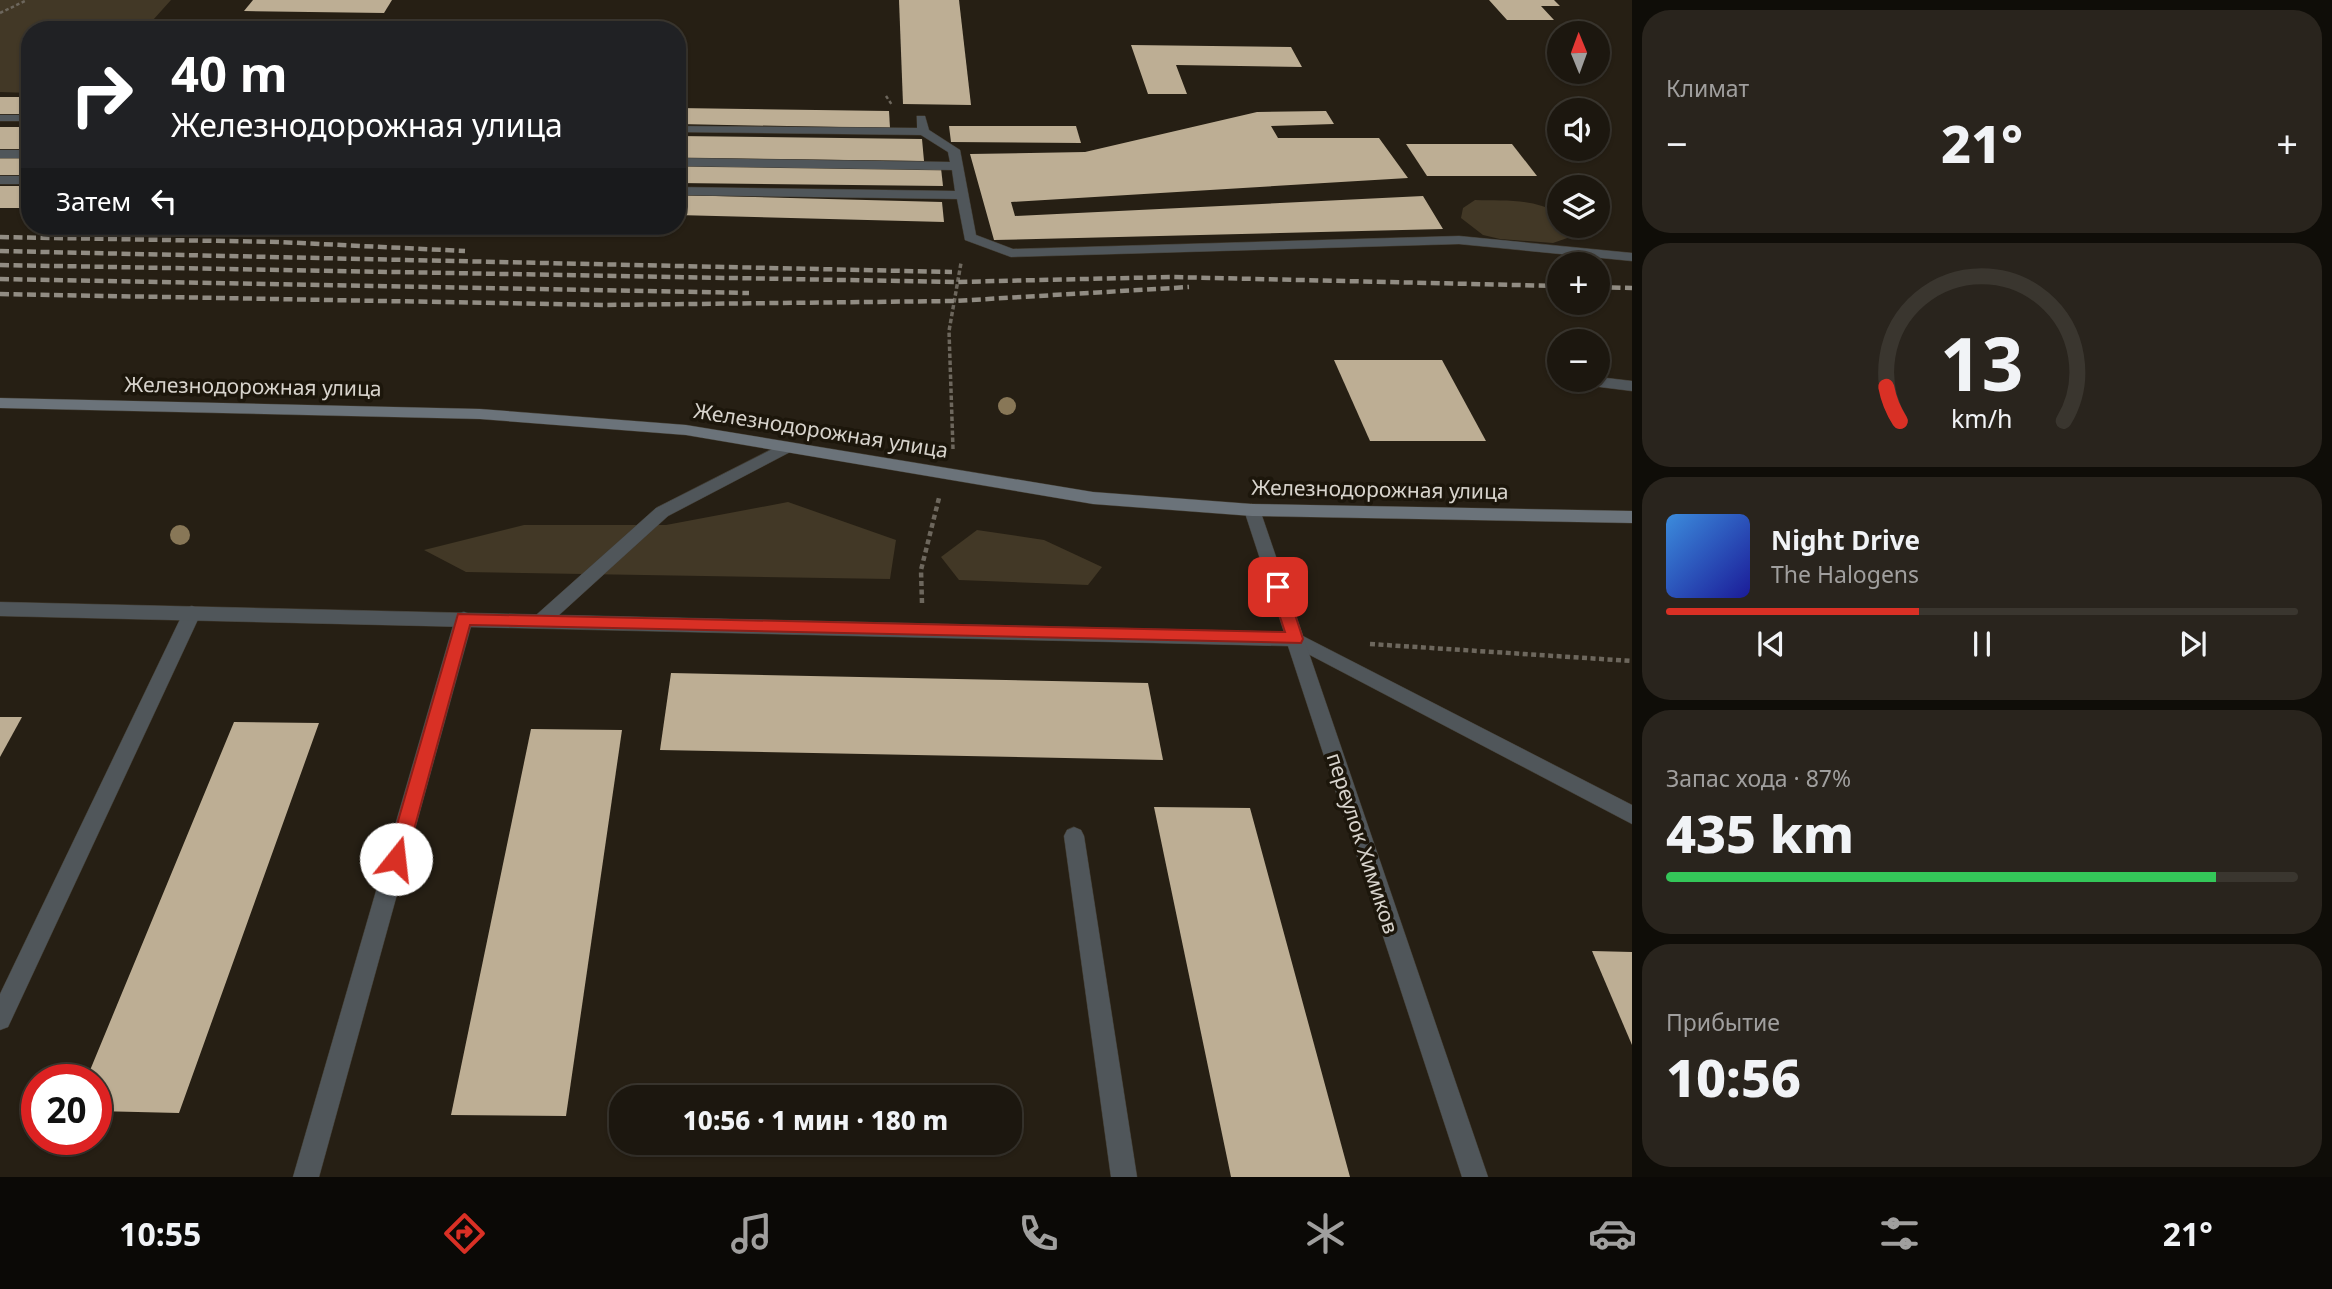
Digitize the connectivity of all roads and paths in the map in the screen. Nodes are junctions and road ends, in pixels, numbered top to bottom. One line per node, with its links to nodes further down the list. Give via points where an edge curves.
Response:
1 (27, 0): 2 (path)
2 (0, 13)
3 (0, 118): 4 (street)
4 (21, 118)
5 (921, 118): 7 (street)
6 (686, 129): 7 (street)
7 (923, 132): 11 (street, via 954,150)
8 (0, 154): 9 (street)
9 (21, 155)
10 (686, 162): 11 (street)
11 (957, 166): 15 (street)
12 (0, 180): 13 (street)
13 (21, 180)
14 (686, 191): 15 (street)
15 (962, 195): 16 (street)
16 (970, 237): 17 (street, via 1011,253 1459,240); 22 (path, via 958,272 950,363)
17 (1632, 257)
18 (1610, 383): 19 (street)
19 (1632, 386)
20 (0, 403): 21 (main road, Железнодорожная улица, via 480,414 686,430)
21 (786, 447): 24 (main road, Железнодорожная улица, via 1093,498); 29 (street, via 662,512)
22 (953, 450)
23 (939, 497): 30 (path, via 921,570)
24 (1252, 510): 25 (main road, Железнодорожная улица); 31 (street, переулок Химиков)
25 (1632, 517)
26 (0, 609): 27 (street)
27 (192, 613): 28 (street); 36 (street)
28 (464, 619): 29 (street); 37 (street)
29 (541, 621): 30 (street)
30 (922, 630): 31 (street)
31 (1295, 639): 34 (street); 39 (street, переулок Химиков)
32 (1363, 643): 33 (path)
33 (1632, 661)
34 (1631, 812)
35 (1074, 836): 38 (street)
36 (0, 1019)
37 (306, 1177)
38 (1124, 1177)
39 (1475, 1177)

